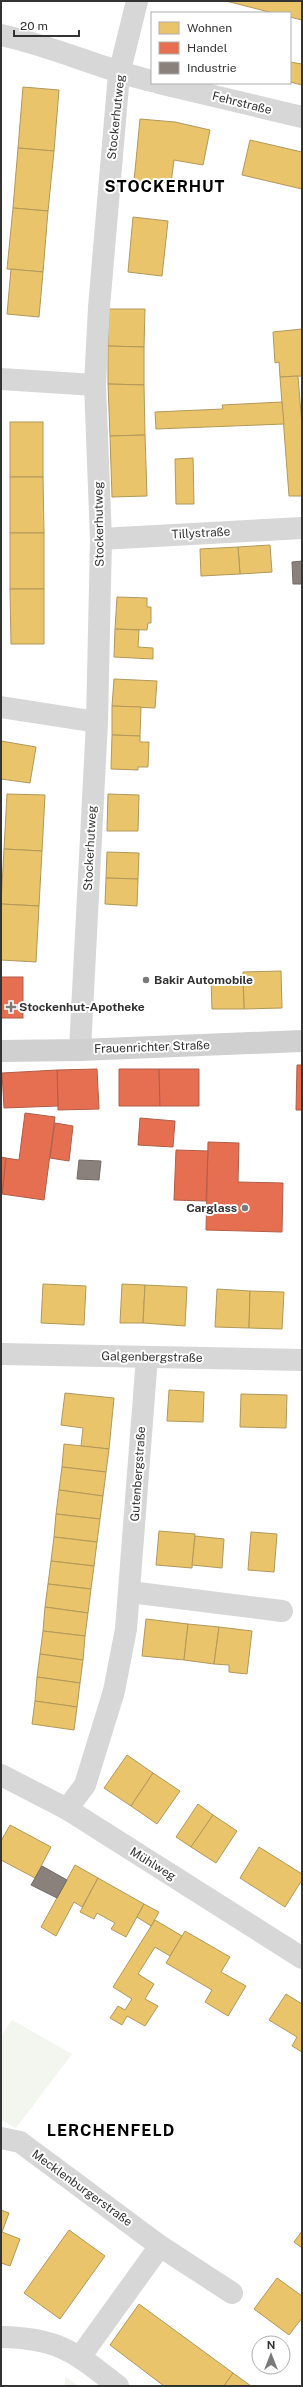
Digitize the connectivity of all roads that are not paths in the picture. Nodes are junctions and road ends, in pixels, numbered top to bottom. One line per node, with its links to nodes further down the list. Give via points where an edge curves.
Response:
1 (137, 1): 3 (street, Stockerhutweg)
2 (1, 35): 3 (street, via 23,40)
3 (119, 74): 4 (street); 8 (street, Stockerhutweg, via 98,307)
4 (151, 81)
5 (163, 84): 6 (street, Fehrstraße)
6 (302, 117)
7 (1, 379): 8 (street)
8 (95, 385): 10 (street, Stockerhutweg)
9 (302, 528): 10 (street, Tillystraße)
10 (101, 539): 12 (street, Stockerhutweg)
11 (1, 707): 12 (street)
12 (97, 722): 14 (street, Stockerhutweg)
13 (302, 1041): 14 (main road, Frauenrichter Straße)
14 (80, 1050): 15 (main road, Frauenrichter Straße)
15 (1, 1051)
16 (1, 1354): 17 (street, Galgenbergstraße)
17 (147, 1357): 18 (street, Galgenbergstraße); 19 (street, Gutenbergstraße)
18 (302, 1360)
19 (130, 1592): 20 (street); 22 (street, Gutenbergstraße, via 114,1691 85,1785)
20 (282, 1611)
21 (1, 1775): 22 (street, Mühlweg)
22 (67, 1809): 23 (street, Mühlweg)
23 (302, 1958)
24 (1, 2138): 25 (street, Mecklenburgerstraße, via 20,2142)
25 (160, 2246): 26 (street, Mecklenburgerstraße); 28 (street)
26 (232, 2293)
27 (1, 2337): 28 (street, via 48,2341)
28 (80, 2357): 29 (street)
29 (118, 2386)

